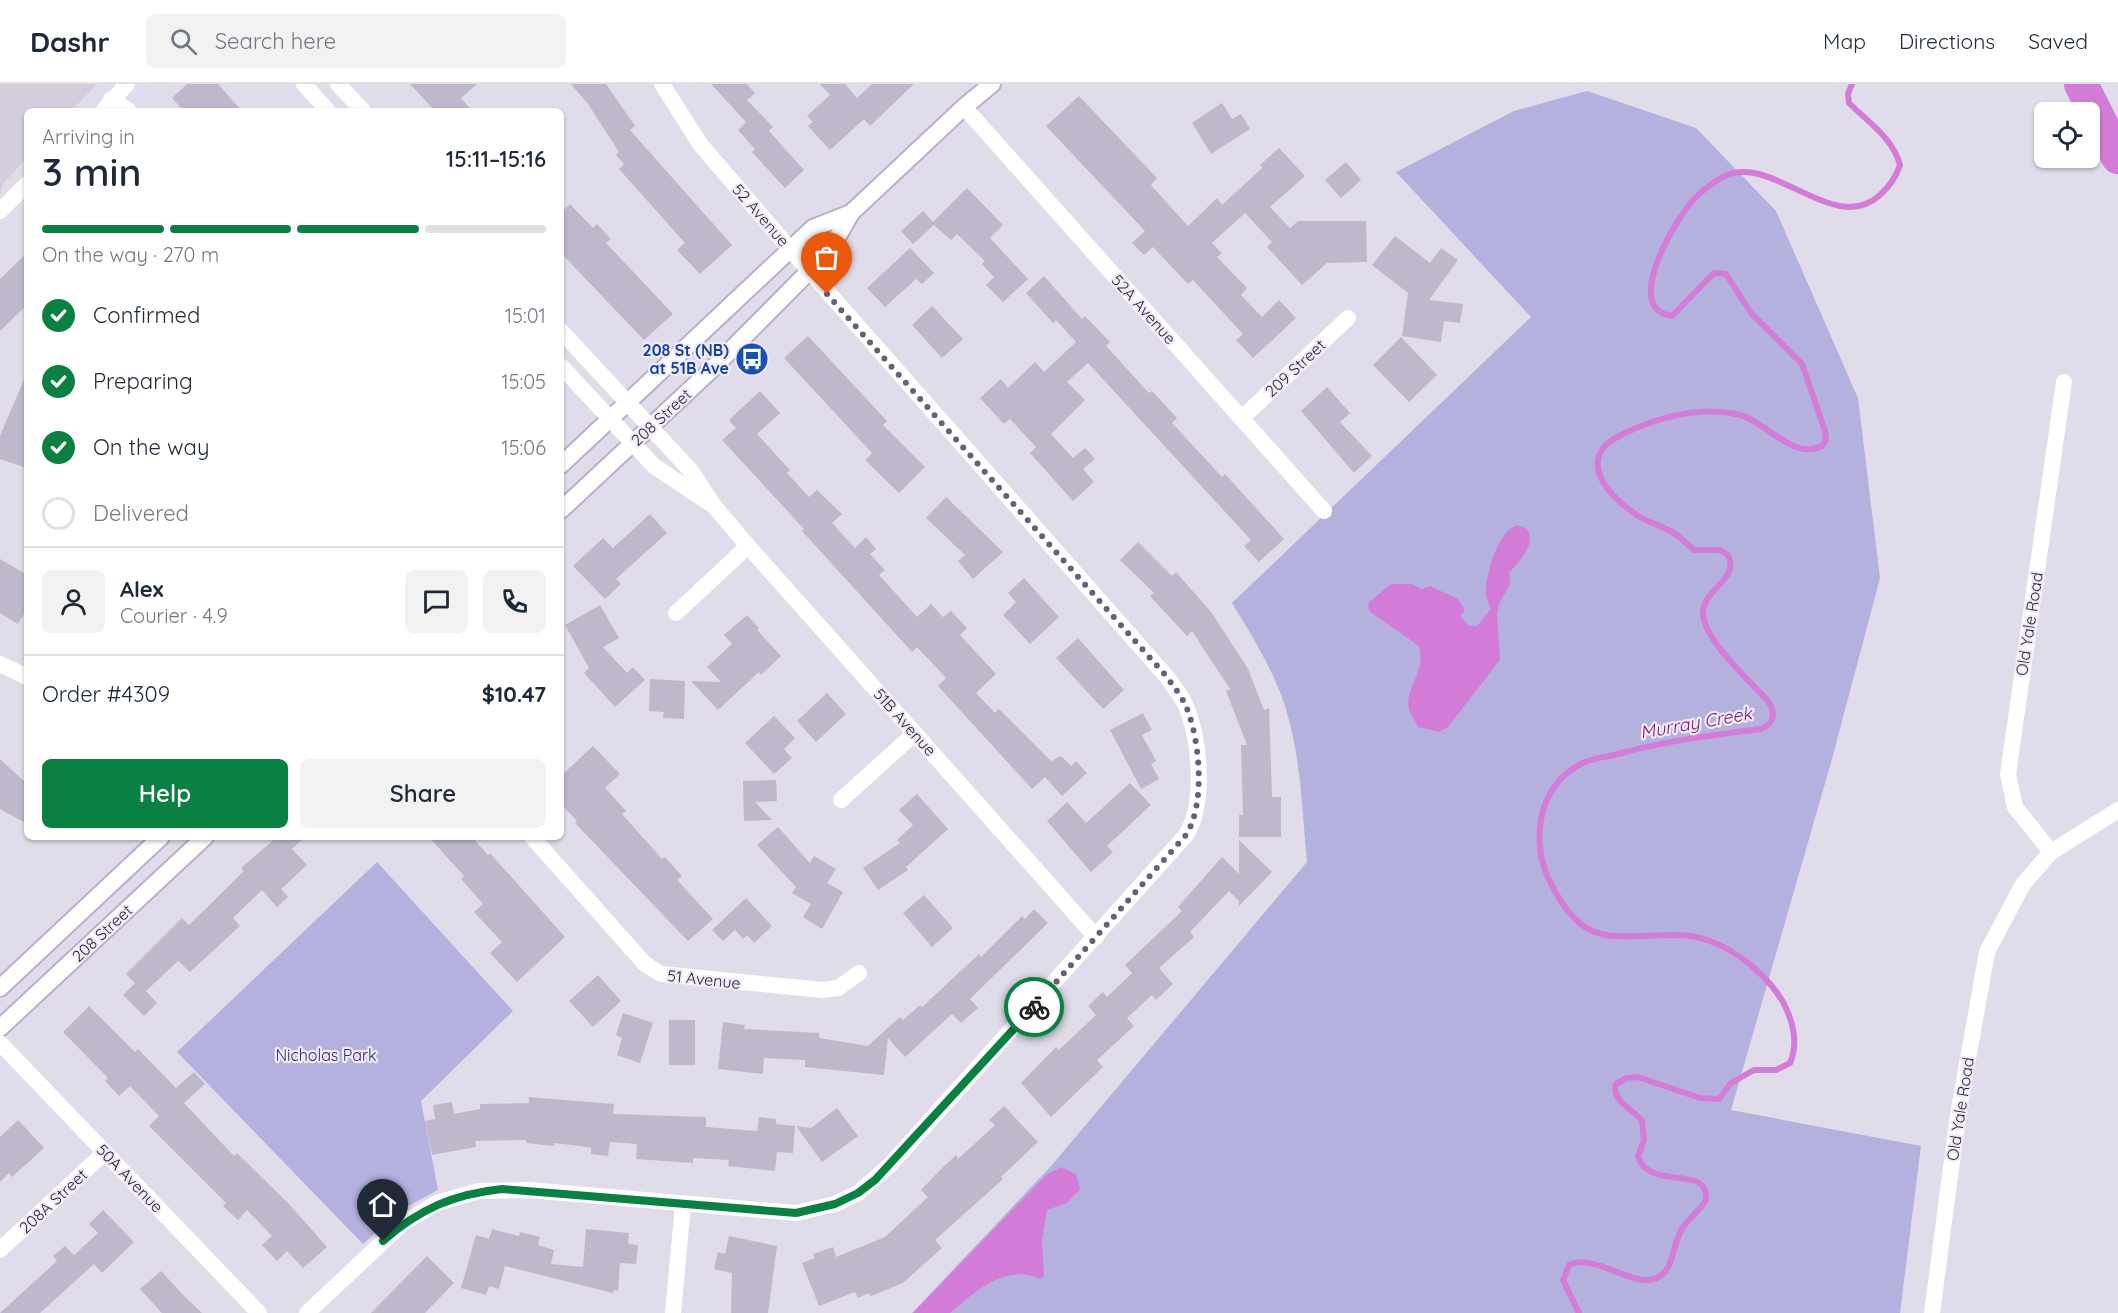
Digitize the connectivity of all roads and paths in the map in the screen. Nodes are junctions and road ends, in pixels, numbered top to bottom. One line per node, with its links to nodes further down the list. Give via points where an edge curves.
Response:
1 (127, 84): 6 (street)
2 (304, 84): 8 (street)
3 (338, 84): 9 (street)
4 (662, 84): 13 (street, 52 Avenue, via 700,144)
5 (992, 84): 7 (street, 208 Street)
6 (110, 107)
7 (964, 107): 12 (street, 208 Street); 20 (street, 52A Avenue)
8 (325, 108)
9 (360, 108)
10 (24, 186): 11 (street)
11 (0, 211)
12 (851, 213): 13 (street, 208 Street, via 813,228); 14 (street, 208 Street, via 830,250)
13 (790, 249): 14 (street, 52 Avenue); 19 (street, 208 Street)
14 (809, 272): 22 (street, 208 Street); 39 (street, 52 Avenue, via 1167,677 1185,703 1197,759 1194,822)
15 (1348, 318): 20 (street, 209 Street)
16 (564, 334): 19 (street, 51B Avenue)
17 (564, 369): 21 (street, 51B Avenue)
18 (2064, 382): 38 (street, Old Yale Road, via 2008,774 2015,807)
19 (628, 403): 21 (street, 208 Street); 22 (street, 51B Avenue)
20 (1242, 418): 27 (street, 52A Avenue)
21 (610, 420): 23 (street, 51B Avenue); 24 (street, 208 Street)
22 (650, 427): 23 (street, 208 Street); 25 (street, 51B Avenue, via 691,471)
23 (632, 443): 25 (street, 51B Avenue, via 654,466); 26 (street, 208 Street)
24 (564, 462)
25 (714, 506): 28 (street, 51B Avenue)
26 (564, 507)
27 (1324, 511)
28 (748, 546): 29 (street); 32 (street, 51B Avenue)
29 (676, 613)
30 (0, 664): 31 (street)
31 (24, 676)
32 (915, 733): 33 (street); 39 (street, 51B Avenue)
33 (841, 800)
34 (2118, 810): 38 (street, Old Yale Road)
35 (158, 840): 41 (street, 208 Street)
36 (202, 840): 42 (street, 208 Street)
37 (535, 840): 40 (street, 51 Avenue, via 645,964 661,974 823,990 838,988)
38 (2051, 852): 50 (street, Old Yale Road, via 2023,884 1987,952 1958,1115)
39 (1096, 937): 45 (street, 52 Avenue, via 890,1165 858,1193 835,1204 796,1213)
40 (859, 973)
41 (0, 988)
42 (0, 1028)
43 (0, 1043): 44 (street, 50A Avenue)
44 (105, 1152): 46 (street, 208A Street); 47 (street, 50A Avenue)
45 (684, 1205): 48 (street, via 530,1190 460,1195 437,1203 402,1224); 49 (street)
46 (0, 1251)
47 (259, 1313)
48 (307, 1313)
49 (673, 1313)
50 (1932, 1313)

